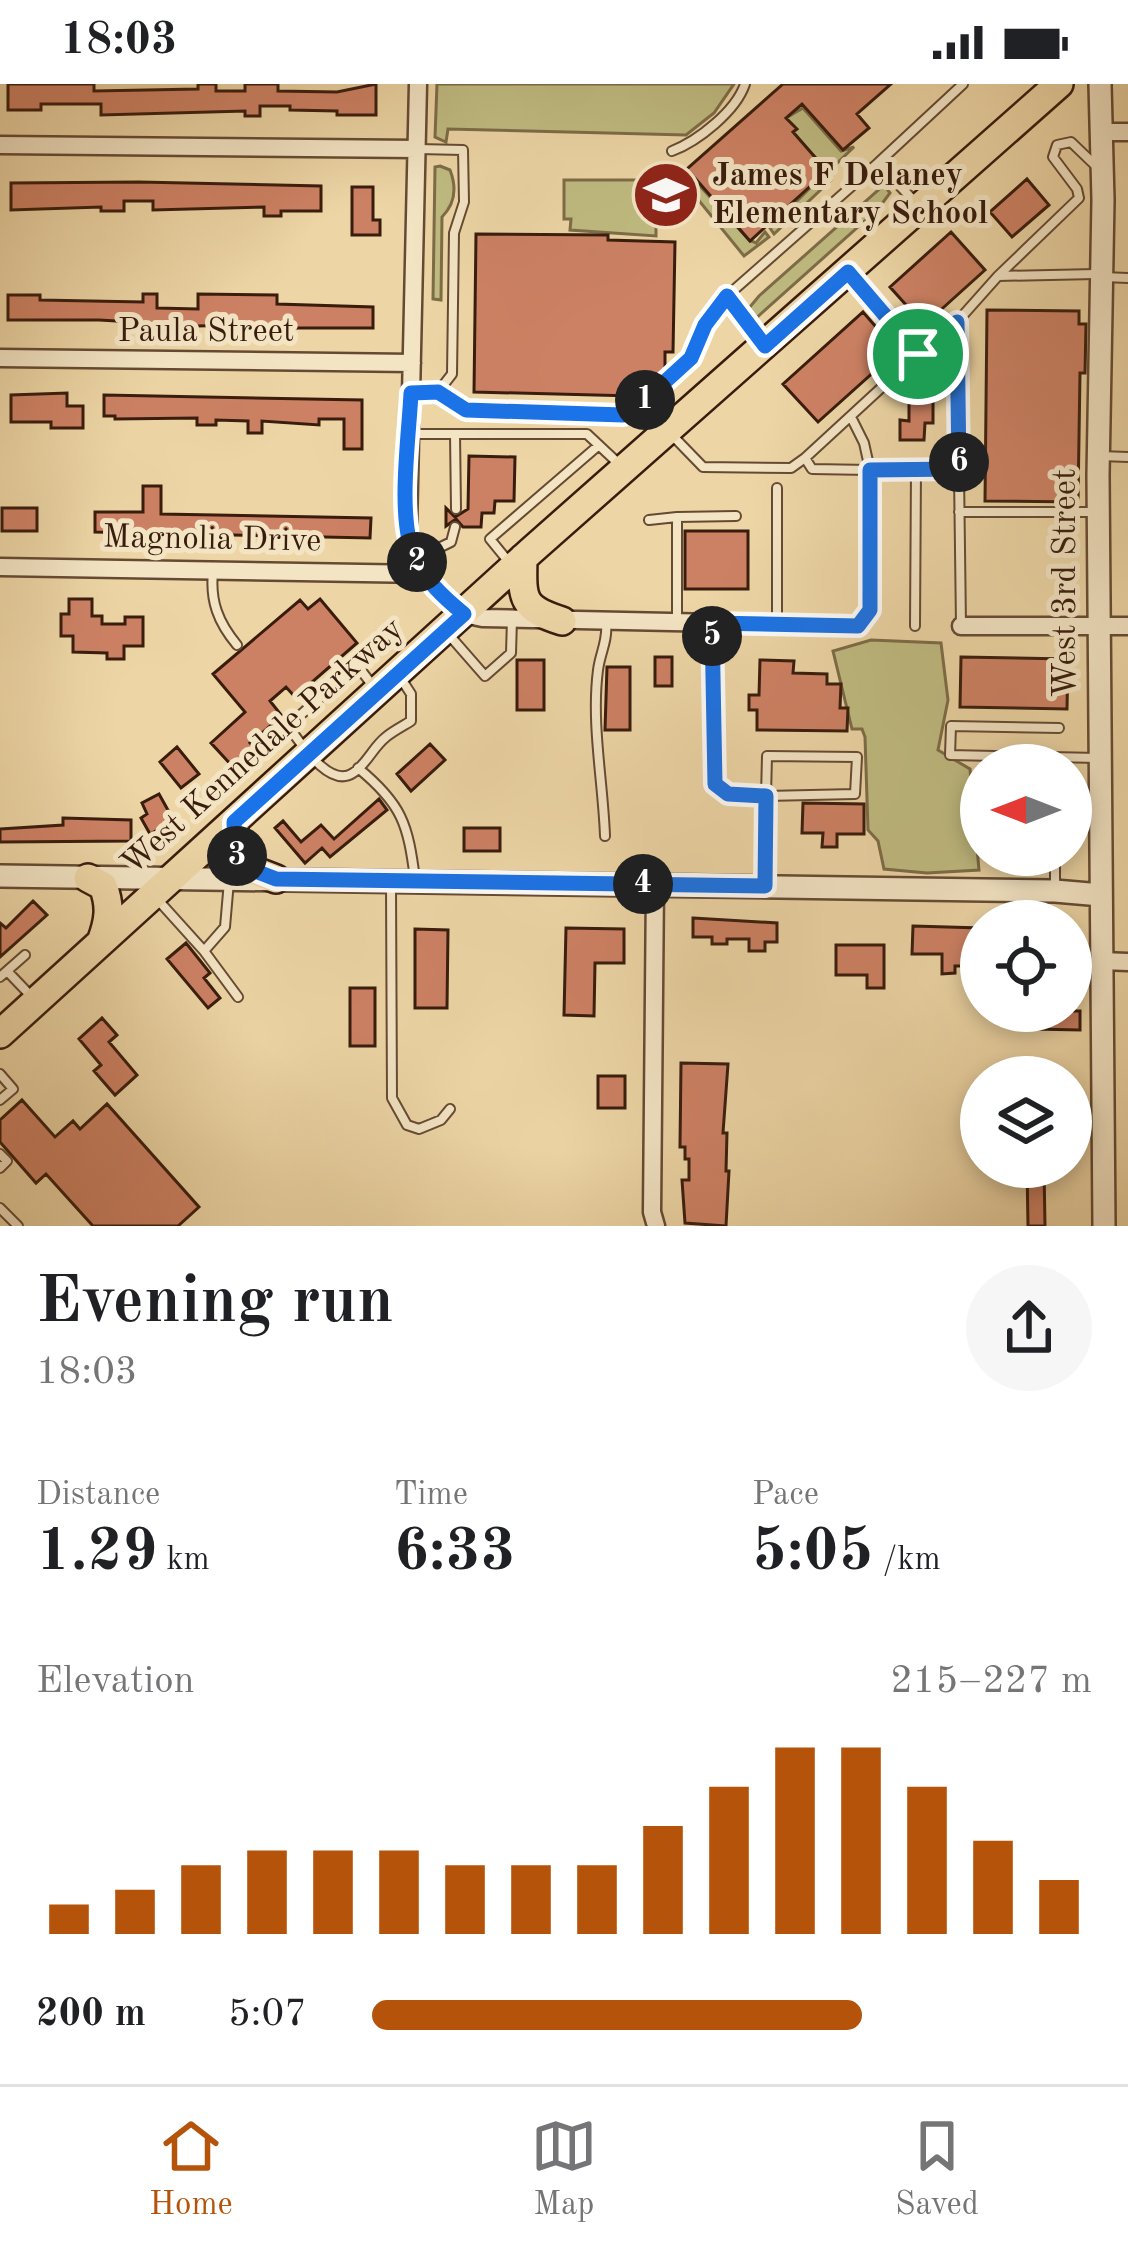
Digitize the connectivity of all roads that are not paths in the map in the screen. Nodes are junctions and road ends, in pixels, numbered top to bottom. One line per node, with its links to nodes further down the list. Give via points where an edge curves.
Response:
1 (418, 84): 9 (street)
2 (745, 84): 10 (lane, via 714,123)
3 (963, 84): 11 (lane)
4 (1059, 84): 13 (main road, West Kennedale Parkway)
5 (1100, 84): 6 (street, West 3rd Street)
6 (1101, 132): 7 (street); 12 (street, West 3rd Street)
7 (1128, 132)
8 (0, 146): 9 (street)
9 (417, 149): 23 (street); 24 (lane, via 463,150 452,374)
10 (672, 152)
11 (878, 163): 13 (lane); 18 (lane)
12 (1102, 172): 15 (lane, via 1071,142 1057,145 1053,158 1079,197); 16 (street, West 3rd Street)
13 (921, 208): 14 (main road, West Kennedale Parkway)
14 (848, 272): 20 (main road, West Kennedale Parkway); 21 (lane)
15 (998, 276): 16 (lane); 19 (lane)
16 (1102, 276): 17 (lane); 31 (street, West 3rd Street)
17 (1128, 278)
18 (727, 296): 20 (lane); 24 (lane, via 691,358 623,415 466,410)
19 (957, 322): 21 (lane); 35 (lane)
20 (765, 346): 27 (main road, West Kennedale Parkway)
21 (918, 354): 26 (lane)
22 (0, 358): 23 (street, Paula Street)
23 (412, 363): 25 (street)
24 (438, 392): 25 (lane)
25 (411, 393): 28 (street)
26 (851, 417): 33 (lane); 37 (lane)
27 (668, 431): 33 (lane, via 703,467 791,468); 36 (main road, West Kennedale Parkway)
28 (409, 434): 29 (lane); 47 (street, via 408,528)
29 (455, 434): 30 (lane, via 587,434); 39 (lane)
30 (599, 445): 36 (lane); 46 (lane, via 490,539)
31 (1098, 456): 32 (lane); 41 (street, West 3rd Street)
32 (1128, 457)
33 (805, 458): 37 (lane, via 812,469)
34 (916, 469): 35 (lane); 37 (lane); 58 (lane)
35 (959, 469): 40 (lane)
36 (624, 470): 46 (main road, West Kennedale Parkway)
37 (870, 470): 57 (lane, via 870,610)
38 (777, 488): 56 (lane)
39 (456, 508)
40 (959, 512): 41 (lane); 59 (lane)
41 (1098, 512): 60 (street, West 3rd Street)
42 (736, 516): 43 (lane)
43 (677, 517): 44 (lane); 54 (lane)
44 (649, 520)
45 (455, 527): 47 (lane, via 451,542)
46 (519, 563): 51 (main road, via 526,602); 53 (main road, West Kennedale Parkway)
47 (420, 566): 49 (street, Magnolia Drive); 53 (street)
48 (0, 567): 49 (street, Magnolia Drive)
49 (213, 570): 62 (lane, via 217,616)
50 (512, 619): 51 (street); 53 (street); 53 (lane, via 512,653 485,676)
51 (562, 621): 52 (street)
52 (606, 621): 54 (street); 72 (lane, via 598,667)
53 (454, 622): 63 (main road, West Kennedale Parkway)
54 (677, 622): 55 (street)
55 (712, 623): 56 (street); 70 (lane, via 715,784 728,794)
56 (777, 624): 57 (street)
57 (858, 626)
58 (915, 626)
59 (961, 626): 60 (street)
60 (1099, 626): 61 (street); 67 (street, West 3rd Street)
61 (1128, 626)
62 (237, 645)
63 (388, 683): 65 (main road, West Kennedale Parkway); 69 (lane, via 411,694 411,721)
64 (1059, 728): 66 (lane, via 951,726 950,755)
65 (309, 755): 69 (lane, via 340,777); 71 (main road, West Kennedale Parkway)
66 (960, 756)
67 (1100, 758): 68 (lane); 84 (street, West 3rd Street)
68 (1092, 759)
69 (358, 769): 79 (lane, via 403,816)
70 (766, 796): 70 (lane, via 766,756 857,757 855,794); 81 (lane)
71 (234, 822): 77 (main road, via 240,865); 82 (main road, West Kennedale Parkway)
72 (605, 836)
73 (1055, 876): 83 (lane)
74 (0, 877): 75 (street)
75 (88, 878): 82 (street); 85 (main road, via 109,901)
76 (230, 879): 77 (street); 82 (street); 86 (lane, via 225,927)
77 (276, 879): 78 (street)
78 (391, 880): 79 (street); 96 (lane, via 392,1098 418,1130)
79 (415, 880): 80 (street)
80 (655, 884): 81 (street); 101 (street)
81 (765, 886): 83 (street)
82 (162, 887): 85 (main road, West Kennedale Parkway); 86 (lane)
83 (1055, 891): 84 (street)
84 (1101, 895): 88 (street, West 3rd Street)
85 (101, 942): 92 (main road, West Kennedale Parkway)
86 (204, 951): 91 (lane)
87 (25, 955): 90 (lane)
88 (1101, 961): 89 (street); 102 (street, West 3rd Street)
89 (1128, 962)
90 (3, 974): 92 (lane)
91 (238, 997)
92 (36, 1001): 93 (main road, West Kennedale Parkway)
93 (0, 1034)
94 (0, 1074): 95 (lane, via 13,1089)
95 (0, 1100)
96 (450, 1109)
97 (0, 1154): 98 (lane, via 7,1161)
98 (0, 1168)
99 (0, 1208): 100 (lane)
100 (18, 1226)
101 (656, 1226)
102 (1104, 1226)

